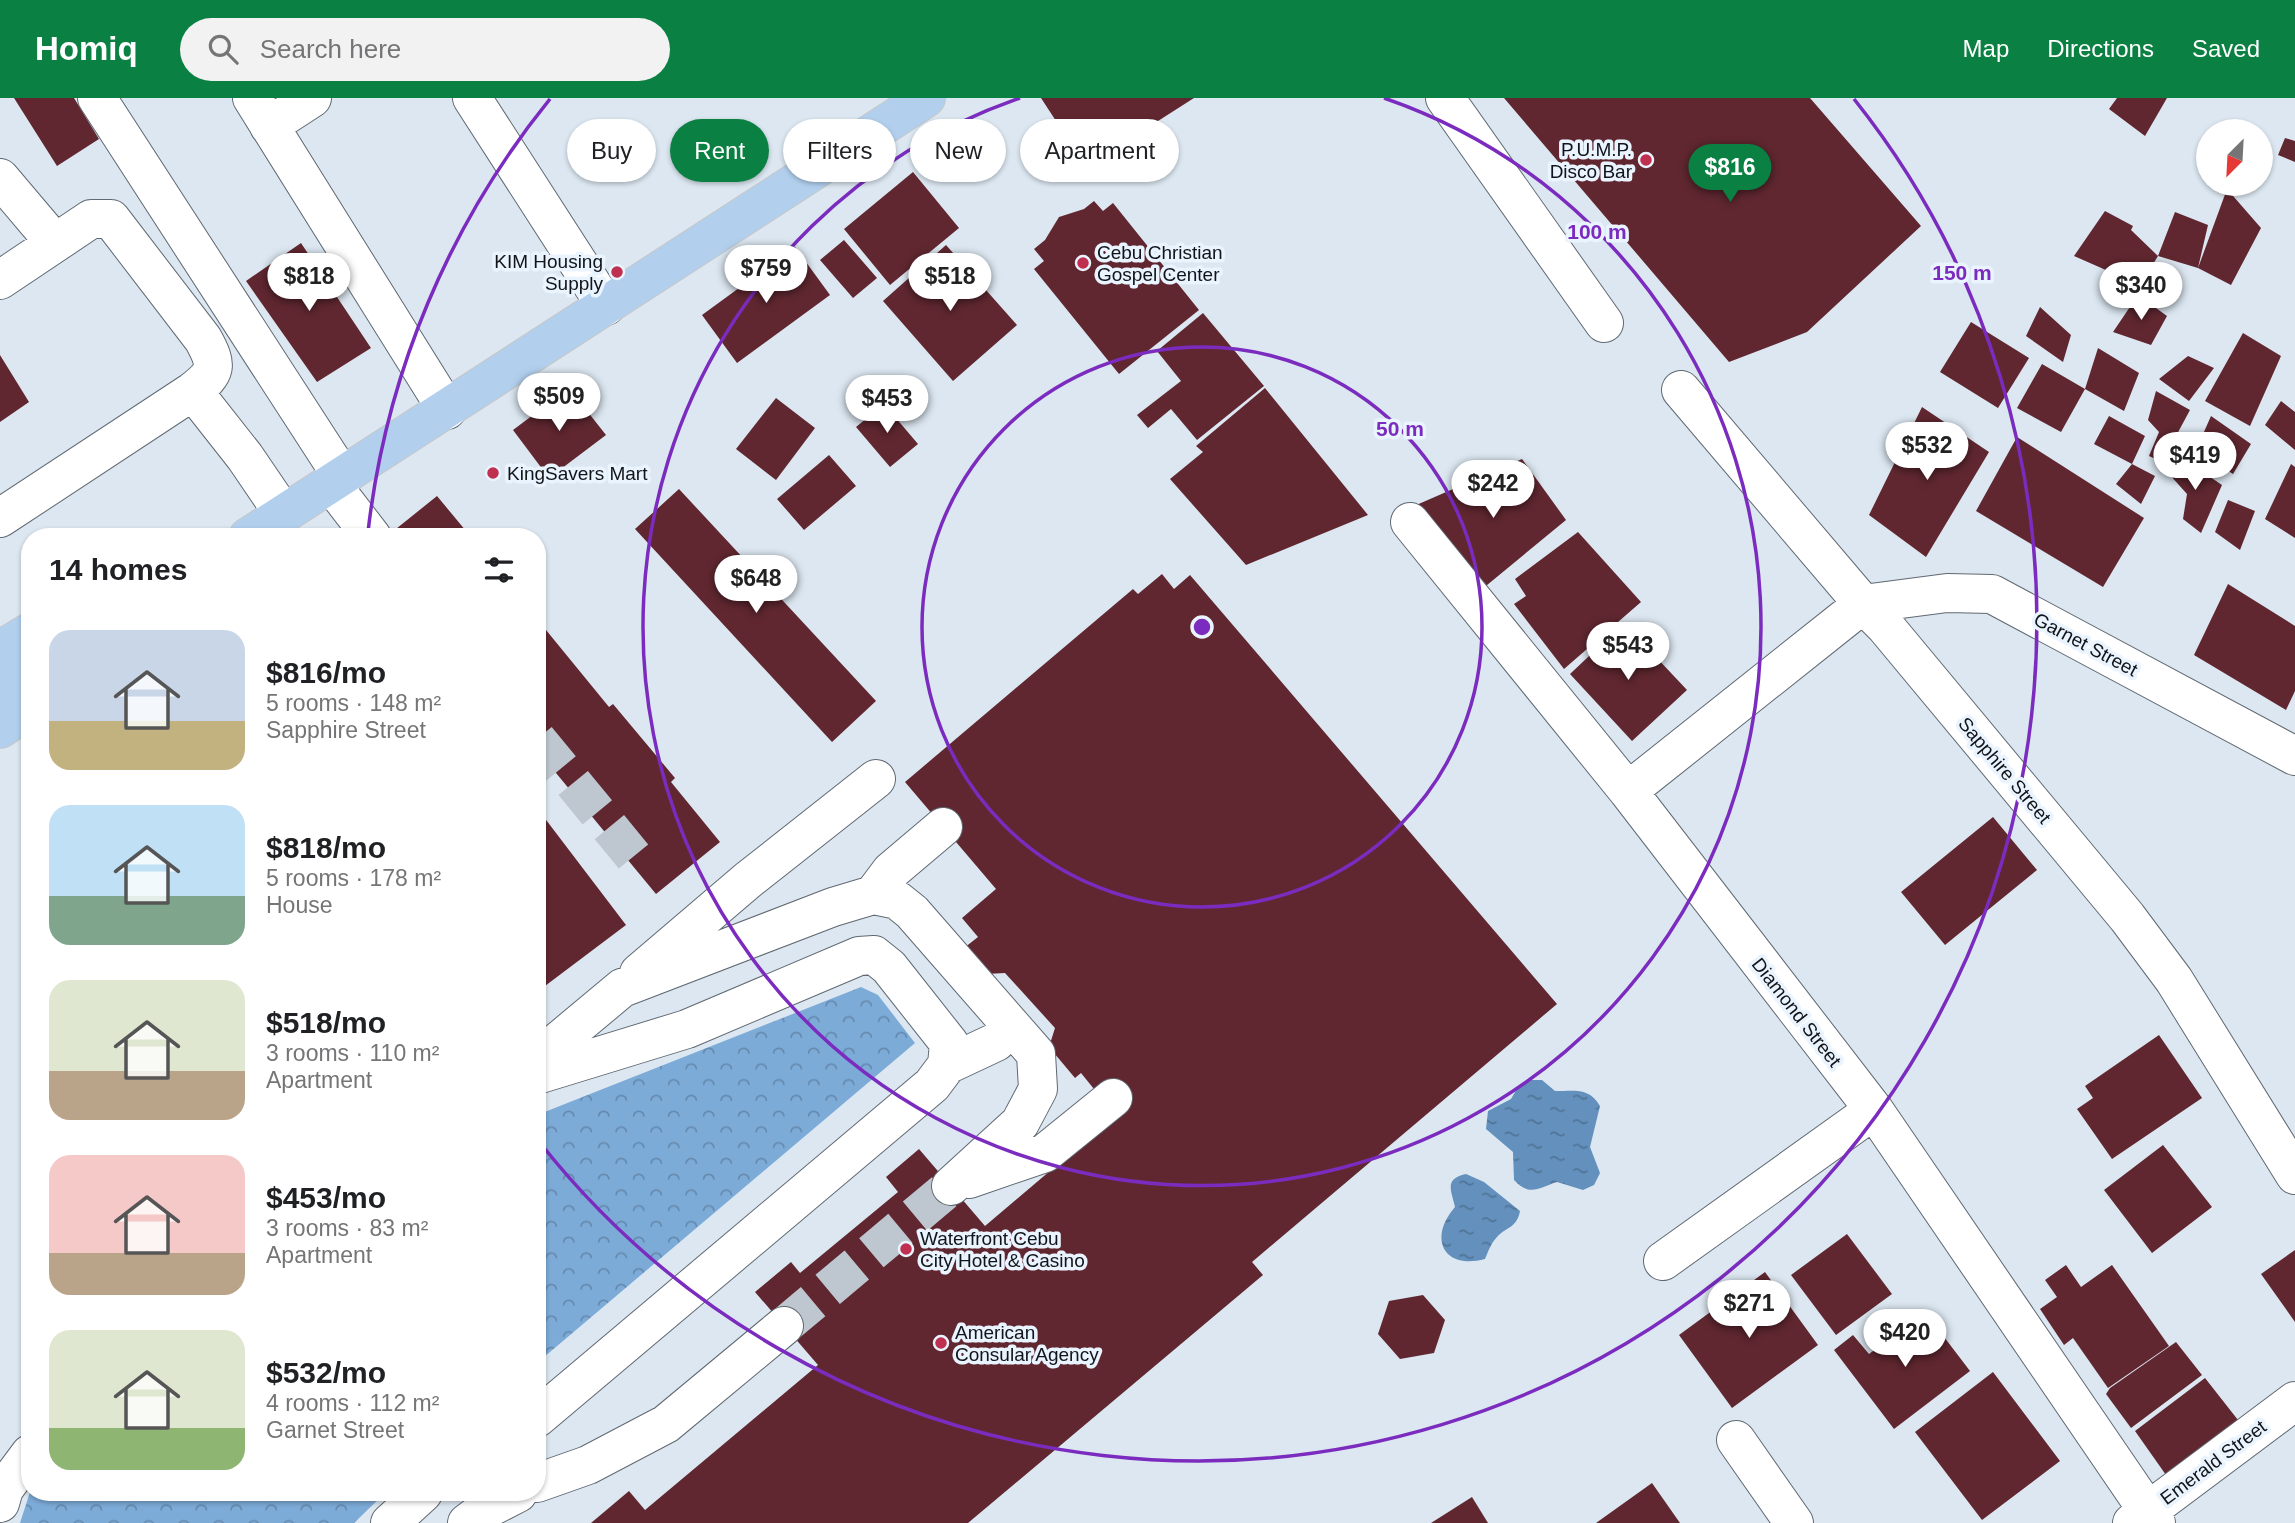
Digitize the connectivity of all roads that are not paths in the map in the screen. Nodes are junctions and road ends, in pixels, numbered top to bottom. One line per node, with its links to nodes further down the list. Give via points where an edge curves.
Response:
1 (97, 98): 15 (street)
2 (312, 98): 6 (street)
3 (472, 98): 10 (street)
4 (926, 98): 10 (main road)
5 (1445, 98): 11 (street)
6 (261, 112): 14 (street)
7 (0, 178): 8 (street)
8 (55, 243): 9 (street); 13 (street, via 91,219 111,219 212,356 213,374)
9 (0, 280)
10 (606, 306): 14 (main road)
11 (1604, 323)
12 (1681, 390): 21 (street, Sapphire Street)
13 (193, 391): 16 (street); 17 (street)
14 (447, 410): 15 (main road)
15 (337, 481): 16 (main road); 20 (street)
16 (283, 513): 19 (main road)
17 (0, 518)
18 (1410, 522): 30 (street, Diamond Street)
19 (261, 528)
20 (366, 528)
21 (1863, 604): 28 (street, Garnet Street, via 1947,593 1992,594); 30 (street); 40 (street, Sapphire Street, via 2135,927 2174,980)
22 (21, 637): 23 (main road)
23 (0, 650)
24 (21, 674): 25 (main road)
25 (0, 688)
26 (21, 715): 27 (main road)
27 (0, 729)
28 (2295, 756)
29 (876, 779): 33 (street)
30 (1628, 792): 39 (street, Diamond Street)
31 (943, 827): 32 (street, via 891,871)
32 (873, 895): 33 (street); 38 (street, via 897,900 912,912 1036,1054 1038,1089 1020,1124 951,1186 1045,1153)
33 (622, 988): 35 (street)
34 (996, 1042): 36 (street)
35 (546, 1051)
36 (947, 1065): 37 (street, via 948,1043 889,967 874,955 859,956 687,1029); 44 (street, via 932,1085)
37 (546, 1072)
38 (1113, 1098)
39 (1874, 1110): 41 (street); 50 (street, Diamond Street)
40 (2295, 1175)
41 (1663, 1261)
42 (784, 1326): 46 (street, via 666,1424 588,1465)
43 (2295, 1401): 50 (street, Emerald Street)
44 (546, 1410)
45 (21, 1466): 49 (street)
46 (546, 1480)
47 (414, 1501): 51 (street)
48 (502, 1501): 52 (street)
49 (0, 1503)
50 (2145, 1519)
51 (390, 1523)
52 (467, 1523)
53 (1765, 1523): 54 (street, via 1723,1442)
54 (1794, 1523)

